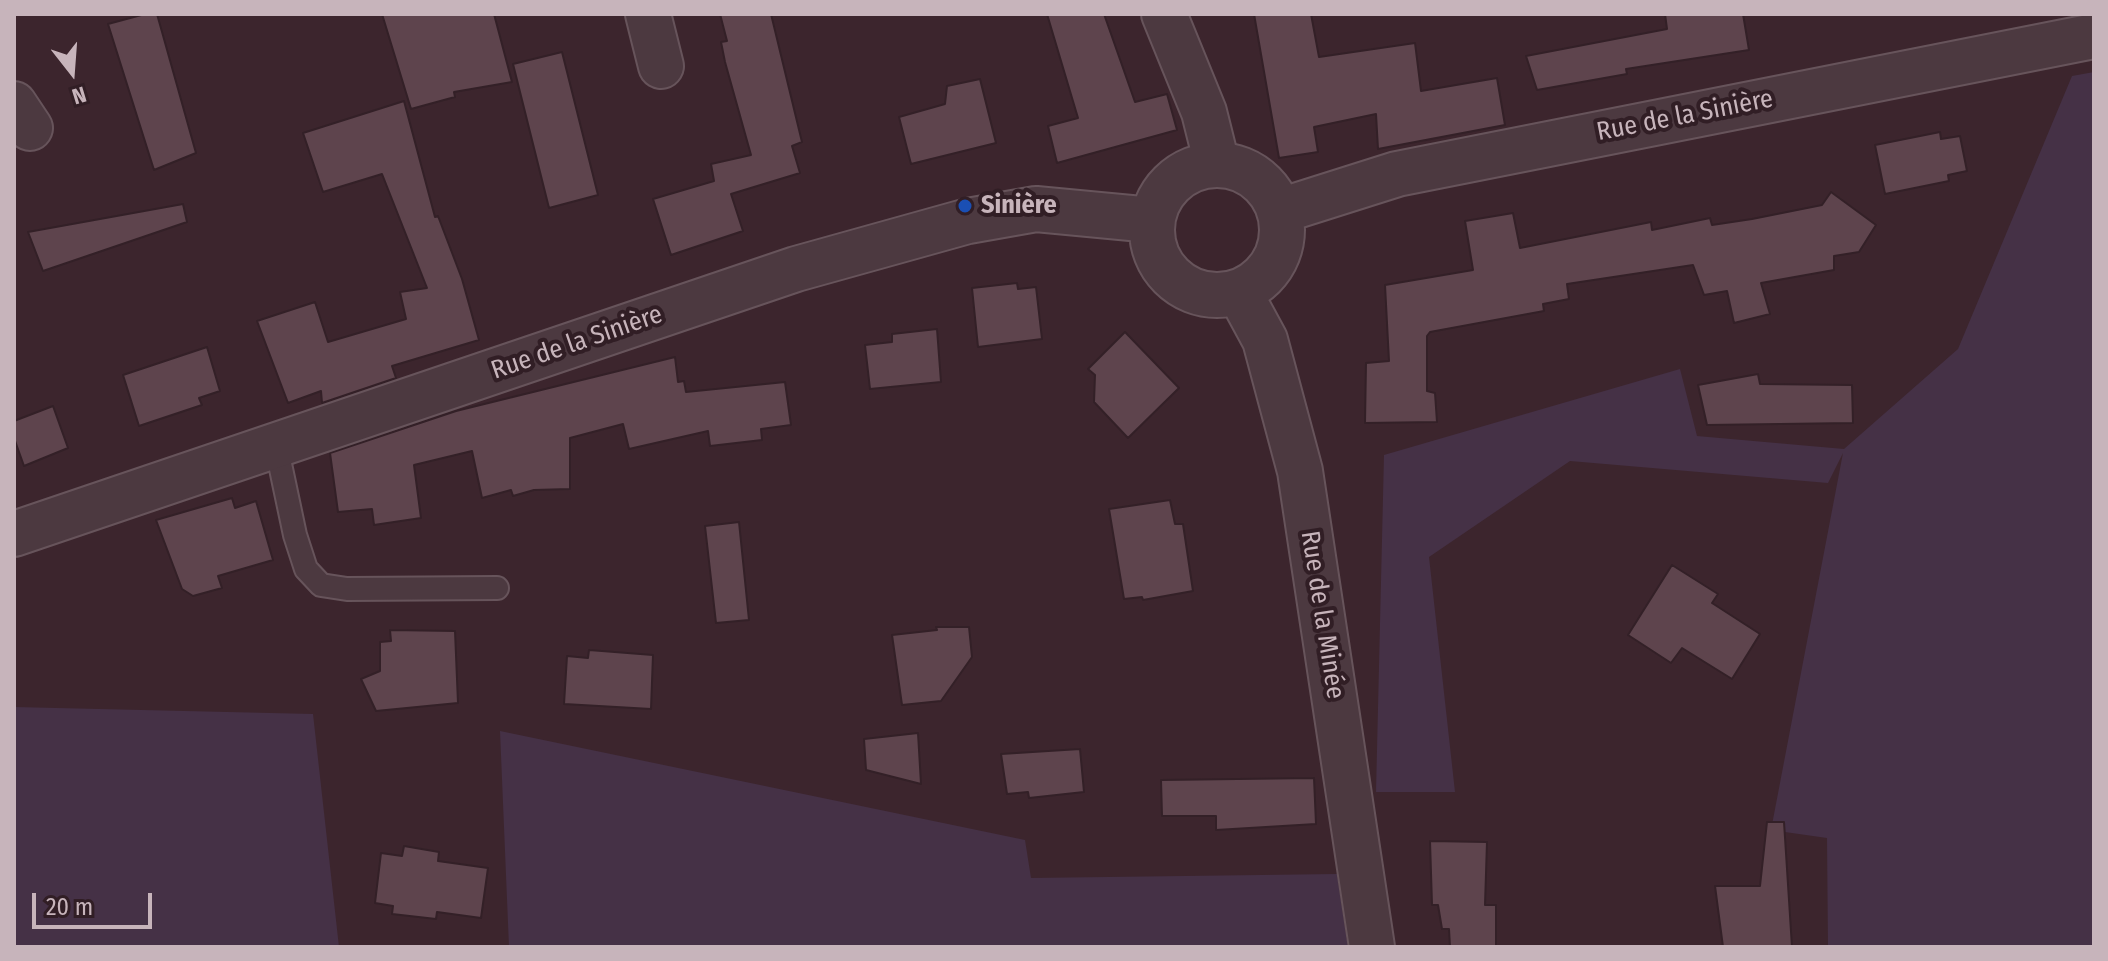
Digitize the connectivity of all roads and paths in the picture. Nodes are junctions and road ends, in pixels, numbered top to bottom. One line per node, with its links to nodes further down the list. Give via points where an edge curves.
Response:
1 (648, 14): 4 (street)
2 (1164, 14): 5 (street, via 1204,112)
3 (2093, 28): 6 (street, Rue de la Sinière, via 1397,174)
4 (661, 66)
5 (1217, 164): 6 (street, via 1256,178); 7 (street, via 1182,175 1167,187)
6 (1280, 211): 8 (street, via 1281,241 1271,268)
7 (1152, 220): 8 (street, via 1152,243 1160,264 1175,281 1217,296); 9 (street, Rue de la Sinière, via 1036,209 968,221 796,269)
8 (1239, 292): 12 (street, Rue de la Minée, via 1265,340 1300,471)
9 (276, 445): 10 (street, Rue de la Sinière); 11 (lane, via 295,535 306,569 321,585)
10 (14, 534)
11 (497, 588)
12 (1372, 947)

